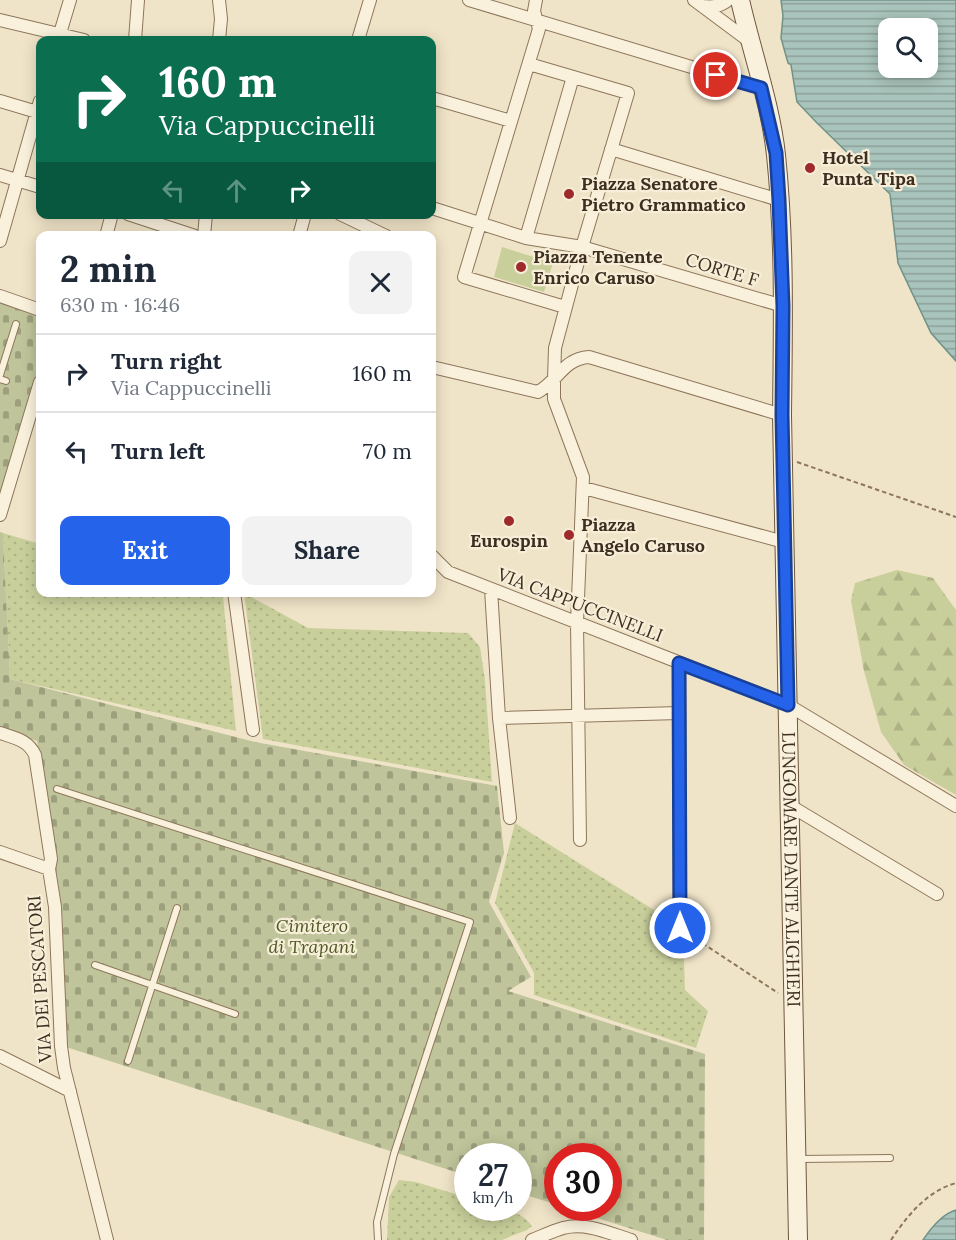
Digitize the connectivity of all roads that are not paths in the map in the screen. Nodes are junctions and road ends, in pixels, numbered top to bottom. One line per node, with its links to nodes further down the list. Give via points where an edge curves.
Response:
1 (70, 0): 13 (street)
2 (138, 0): 14 (street)
3 (219, 0): 15 (street)
4 (370, 0): 16 (street)
5 (469, 0): 11 (street)
6 (536, 0): 11 (street)
7 (728, 0): 9 (street, via 713,7)
8 (740, 0): 17 (main road, LUNGOMARE DANTE ALIGHIERI)
9 (698, 3): 17 (street)
10 (0, 20): 12 (street)
11 (536, 20): 18 (street, via 539,29); 20 (street)
12 (52, 36)
13 (60, 36)
14 (135, 36)
15 (219, 36)
16 (359, 36)
17 (749, 41): 20 (main road, LUNGOMARE DANTE ALIGHIERI)
18 (529, 64): 19 (street); 25 (street)
19 (573, 77): 26 (street, via 628,93); 37 (street)
20 (761, 88): 30 (main road, LUNGOMARE DANTE ALIGHIERI, via 776,153)
21 (436, 99): 25 (street)
22 (0, 101): 23 (street)
23 (36, 106)
24 (36, 116): 28 (street)
25 (511, 121): 34 (street)
26 (616, 151): 30 (street); 39 (street)
27 (0, 175): 28 (street)
28 (17, 180): 29 (street); 38 (street)
29 (36, 186)
30 (779, 200): 41 (main road, LUNGOMARE DANTE ALIGHIERI)
31 (436, 209): 34 (street, CORTE F)
32 (143, 219): 35 (street)
33 (350, 219): 36 (street)
34 (481, 223): 37 (street, CORTE F); 43 (street, via 464,278)
35 (180, 231)
36 (376, 231)
37 (526, 238): 39 (street, CORTE F)
38 (0, 241)
39 (582, 247): 41 (street, CORTE F); 43 (street)
40 (0, 296): 42 (street)
41 (783, 306): 49 (main road, LUNGOMARE DANTE ALIGHIERI)
42 (36, 309)
43 (564, 313): 47 (street, via 555,348)
44 (16, 324): 46 (lane)
45 (436, 368): 47 (street, via 538,392)
46 (2, 378)
47 (554, 379): 49 (street, via 577,358 590,357); 50 (street, via 555,399)
48 (36, 395): 51 (street)
49 (782, 415): 52 (main road, LUNGOMARE DANTE ALIGHIERI)
50 (584, 488): 52 (street); 56 (street)
51 (0, 515)
52 (784, 542): 58 (main road, LUNGOMARE DANTE ALIGHIERI)
53 (436, 560): 54 (street, VIA CAPPUCCINELLI, via 448,572)
54 (491, 589): 56 (street, VIA CAPPUCCINELLI); 61 (street)
55 (235, 597): 62 (street)
56 (577, 623): 57 (street, VIA CAPPUCCINELLI); 60 (street)
57 (679, 663): 58 (street, VIA CAPPUCCINELLI); 59 (street)
58 (788, 705): 65 (main road, LUNGOMARE DANTE ALIGHIERI); 66 (street, VIA CAPPUCCINELLI)
59 (680, 713): 60 (street); 73 (street)
60 (578, 716): 61 (street); 68 (street)
61 (499, 718): 67 (street)
62 (253, 730)
63 (0, 733): 70 (street, VIA DEI PESCATORI, via 24,741 35,755 51,859)
64 (57, 789): 83 (lane, via 470,922 394,1154 377,1222)
65 (789, 805): 71 (street); 81 (main road, LUNGOMARE DANTE ALIGHIERI)
66 (956, 806)
67 (510, 818)
68 (580, 840)
69 (0, 852): 70 (street)
70 (49, 869): 79 (street, VIA DEI PESCATORI, via 55,908 61,1046)
71 (937, 894)
72 (177, 908): 75 (lane)
73 (680, 928)
74 (95, 965): 75 (lane)
75 (153, 986): 76 (lane); 78 (lane)
76 (235, 1014)
77 (0, 1056): 79 (street)
78 (128, 1061)
79 (70, 1091): 82 (street, VIA DEI PESCATORI)
80 (890, 1158): 81 (lane)
81 (796, 1159): 86 (main road, LUNGOMARE DANTE ALIGHIERI)
82 (107, 1240)
83 (378, 1240)
84 (532, 1240): 85 (street, via 577,1226)
85 (631, 1240)
86 (798, 1240)

